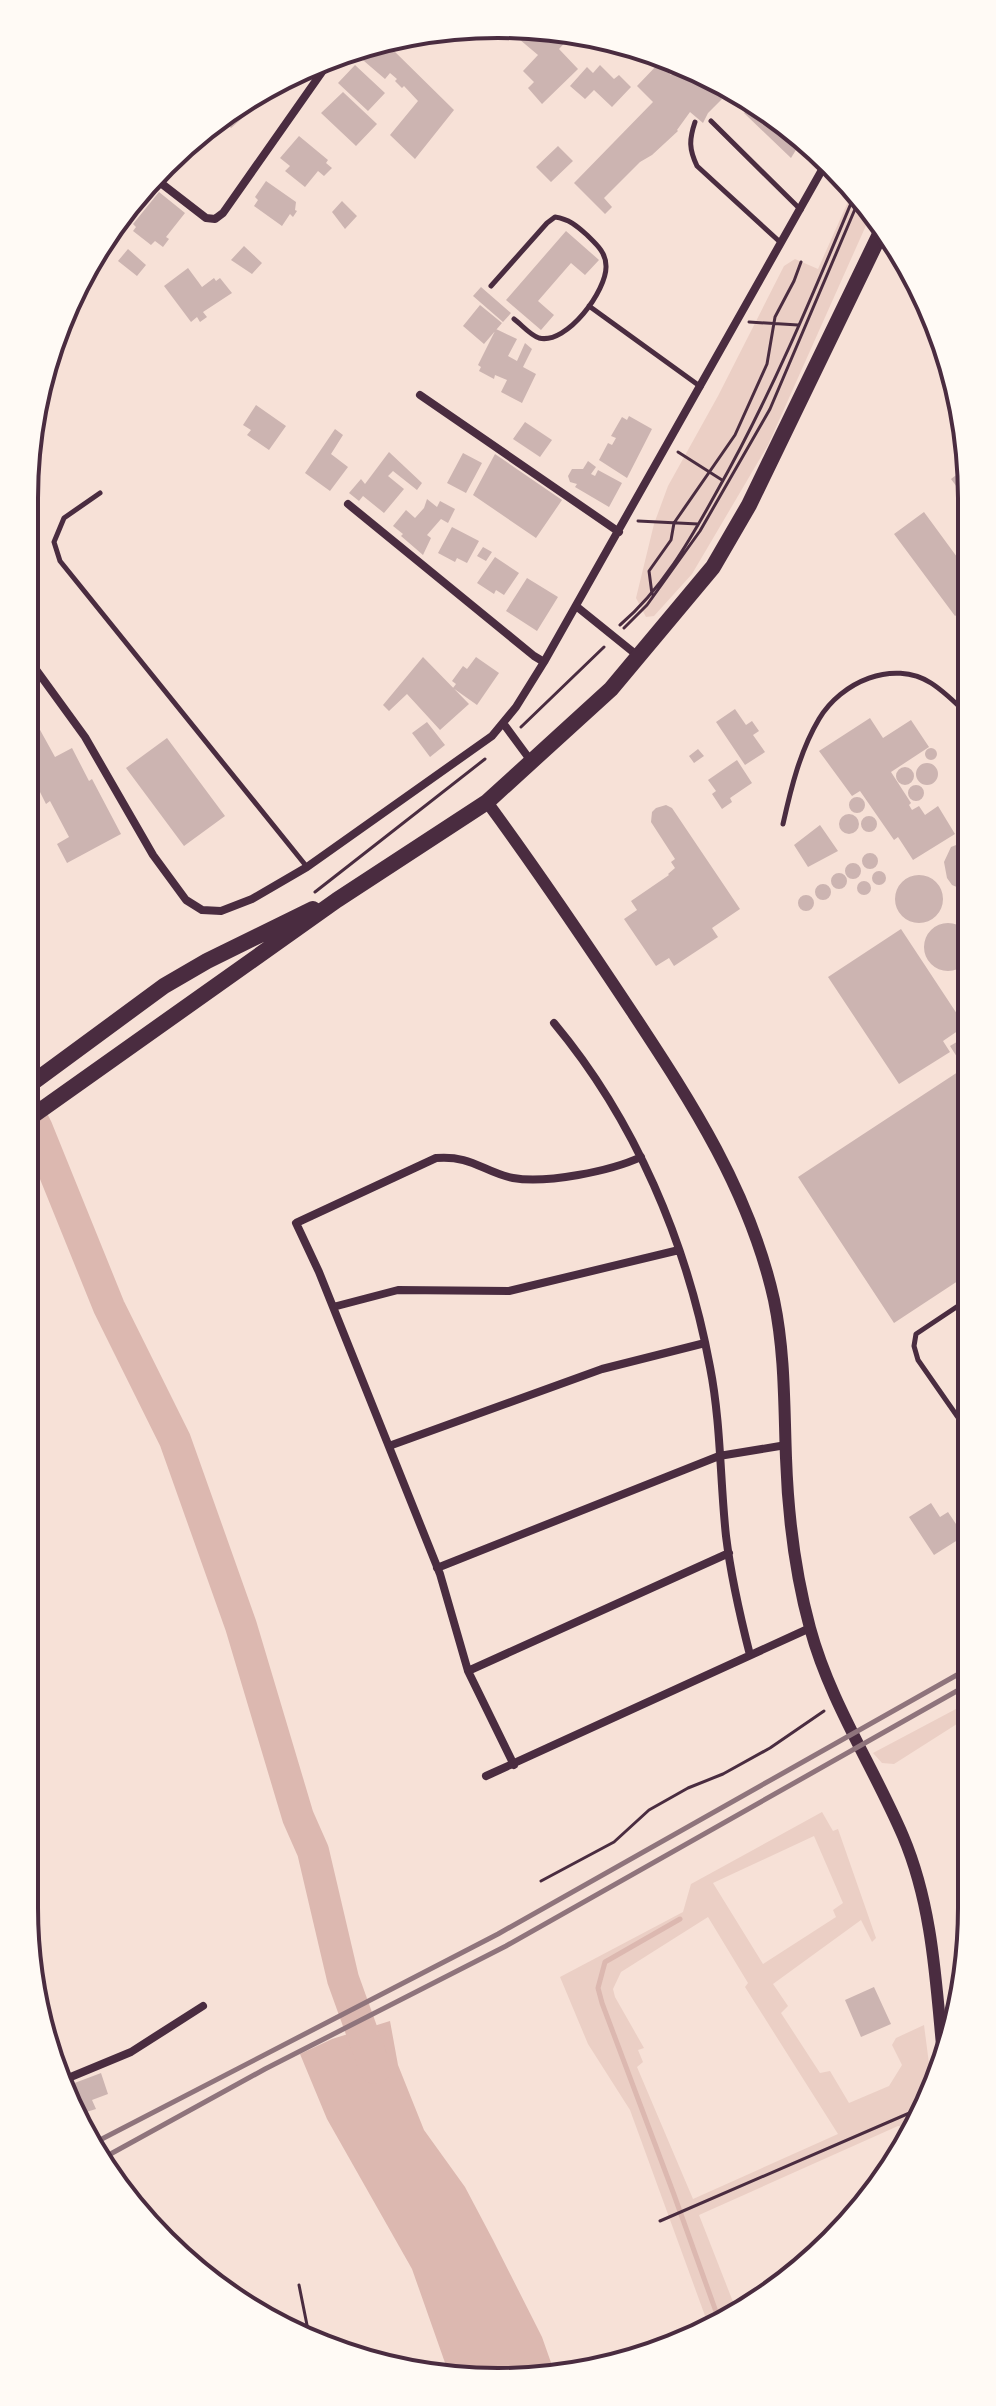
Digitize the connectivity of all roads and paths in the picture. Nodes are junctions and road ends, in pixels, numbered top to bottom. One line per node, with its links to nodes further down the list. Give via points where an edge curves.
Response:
1 (321, 73): 5 (street, via 215,219 206,218)
2 (711, 121): 7 (lane)
3 (695, 122): 9 (lane, via 690,152 697,166)
4 (821, 172): 7 (street)
5 (162, 184)
6 (851, 203): 16 (path)
7 (801, 210): 9 (street)
8 (878, 239): 33 (main road, via 749,505 713,567)
9 (781, 244): 14 (street)
10 (801, 262): 15 (path)
11 (491, 286): 12 (lane, via 547,223 564,218 599,245 605,257 602,285)
12 (589, 306): 13 (lane, via 554,337 536,337); 17 (lane)
13 (514, 319)
14 (737, 321): 15 (path); 17 (street)
15 (774, 323): 16 (path); 19 (path, via 767,364)
16 (798, 325): 20 (path)
17 (701, 387): 21 (street)
18 (420, 395): 29 (street)
19 (735, 435): 20 (path); 22 (path)
20 (746, 440): 23 (path)
21 (668, 446): 22 (path); 26 (street)
22 (709, 472): 23 (path); 27 (path)
23 (724, 481): 28 (path)
24 (100, 493): 41 (lane, via 64,518 54,542 60,561)
25 (348, 504): 34 (street)
26 (626, 520): 27 (path); 29 (street)
27 (674, 523): 28 (path); 30 (path, via 671,540 649,571)
28 (699, 524): 30 (path)
29 (619, 532): 31 (street)
30 (652, 594): 32 (path)
31 (576, 606): 32 (street); 34 (street)
32 (610, 634): 33 (street)
33 (639, 658): 38 (main road)
34 (544, 662): 37 (street)
35 (38, 672): 41 (street, via 85,737 153,855 186,900 202,910 221,911)
36 (958, 706): 40 (lane, via 931,683 910,674 862,679 820,717 802,755)
37 (503, 723): 38 (street); 41 (street)
38 (532, 762): 39 (main road)
39 (487, 802): 42 (main road); 52 (street, via 596,957 727,1166 754,1231 773,1299 783,1364)
40 (783, 824)
41 (307, 867)
42 (337, 900): 44 (main road, via 164,986); 45 (main road)
43 (554, 1023): 46 (street, via 597,1079)
44 (38, 1079)
45 (38, 1112)
46 (641, 1157): 47 (street); 49 (street, via 584,1174 544,1178 513,1178 470,1160 436,1158 296,1223)
47 (679, 1250): 49 (street, via 509,1291 398,1290); 50 (street)
48 (958, 1306): 51 (lane, via 916,1334 914,1346)
49 (333, 1307): 53 (street)
50 (705, 1343): 53 (street, via 602,1369); 54 (street)
51 (958, 1417)
52 (786, 1445): 54 (street); 57 (street, via 795,1558)
53 (389, 1446): 56 (street)
54 (719, 1456): 55 (street); 56 (street)
55 (729, 1553): 58 (street); 59 (street)
56 (437, 1568): 59 (street)
57 (810, 1628): 58 (street); 60 (street)
58 (750, 1655): 61 (street)
59 (468, 1671): 61 (street)
60 (838, 1703): 63 (path, via 758,1754 649,1810 614,1842); 65 (street, via 903,1838 918,1883 935,1962)
61 (514, 1765): 62 (street)
62 (486, 1776)
63 (541, 1881)
64 (203, 2006): 66 (street, via 131,2052)
65 (941, 2031)
66 (70, 2077)
67 (910, 2113): 68 (path)
68 (660, 2221)
69 (299, 2285): 70 (path)
70 (307, 2326)

